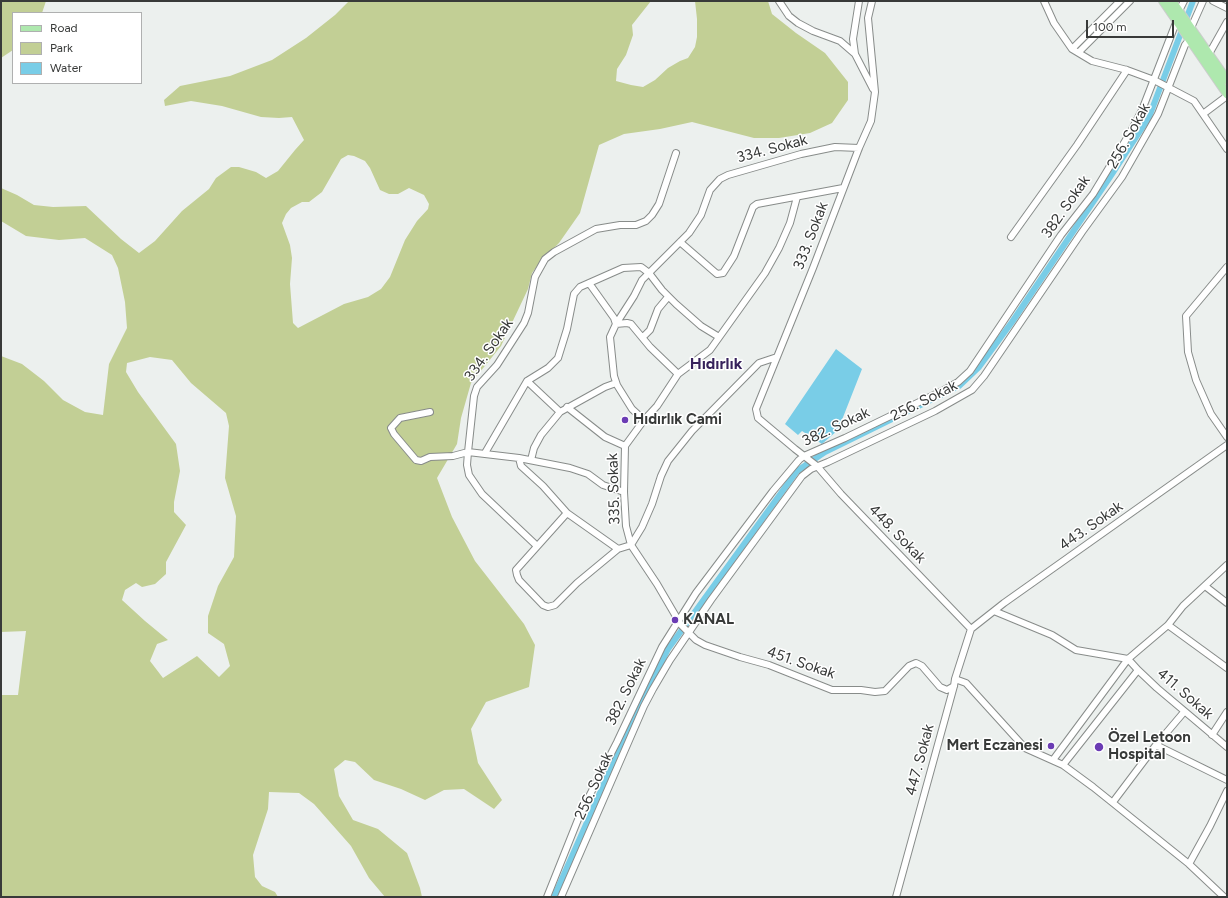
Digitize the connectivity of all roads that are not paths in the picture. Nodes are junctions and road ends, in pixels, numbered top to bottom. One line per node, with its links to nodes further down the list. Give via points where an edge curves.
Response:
1 (779, 1): 18 (street, via 789,16 798,23 840,42)
2 (859, 1): 18 (street, via 853,39)
3 (872, 1): 24 (street, 333. Sokak, via 868,18)
4 (1120, 1): 16 (street)
5 (1130, 1): 17 (street)
6 (1163, 1): 13 (main road)
7 (1172, 1): 13 (main road)
8 (1184, 1): 13 (street)
9 (1203, 1): 15 (street, 256. Sokak)
10 (1213, 1): 12 (street)
11 (1044, 2): 16 (street, via 1054,23)
12 (1227, 8)
13 (1179, 17): 15 (main road); 22 (street, 382. Sokak)
14 (1227, 22): 19 (street)
15 (1189, 32): 19 (main road); 23 (street, 256. Sokak); 25 (main road)
16 (1072, 49): 17 (street)
17 (1079, 52): 20 (street, via 1092,61)
18 (855, 54): 24 (street)
19 (1209, 54): 21 (main road)
20 (1127, 70): 22 (street); 32 (street)
21 (1227, 80)
22 (1155, 81): 23 (street); 54 (street, 382. Sokak, via 1142,110 1093,194 1061,235 970,371 944,390)
23 (1166, 87): 26 (street, via 1194,101); 57 (street, 256. Sokak, via 1158,114 1122,177 972,390 935,411)
24 (875, 92): 27 (street, 333. Sokak, via 871,121)
25 (1227, 95): 26 (street)
26 (1203, 114): 28 (street)
27 (859, 148): 30 (street, 333. Sokak); 33 (street, 334. Sokak, via 835,147 801,154 720,179 714,185 701,215 689,234)
28 (1227, 149)
29 (676, 153): 52 (street, 334. Sokak, via 659,204 646,220 636,224 596,229 554,252 541,264 535,277 524,323 497,365 477,387)
30 (843, 188): 31 (street); 41 (street, 333. Sokak)
31 (798, 197): 33 (street, via 757,204 753,207 734,256 723,273 717,274); 40 (street, 335. Sokak, via 790,223 765,273)
32 (1011, 237)
33 (680, 242): 35 (street)
34 (1227, 267): 49 (street, via 1186,316 1188,352 1196,380 1212,414)
35 (649, 273): 36 (street, via 641,267 624,268); 37 (street); 38 (street, via 642,280)
36 (589, 283): 38 (street); 43 (street, via 580,287 574,294 558,358 548,368)
37 (668, 297): 39 (street, via 658,309 650,330); 40 (street, via 701,326)
38 (616, 324): 39 (street, via 631,324); 44 (street, via 610,337)
39 (643, 337): 42 (street)
40 (719, 337): 42 (street, 335. Sokak, via 710,350)
41 (777, 357): 54 (street, 333. Sokak, via 756,409 758,418); 60 (street, via 758,363 692,431 668,461)
42 (678, 374): 48 (street, 335. Sokak, via 657,406)
43 (527, 381): 47 (street); 53 (street)
44 (616, 383): 45 (street); 48 (street, via 632,409)
45 (567, 407): 47 (street); 51 (street, via 605,437)
46 (430, 412): 52 (street, via 400,418 391,428 416,460)
47 (560, 412): 56 (street, via 541,435)
48 (644, 420): 51 (street, 335. Sokak)
49 (1227, 437)
50 (1227, 445): 66 (street, 443. Sokak)
51 (625, 446): 58 (street, 335. Sokak)
52 (468, 452): 53 (street); 61 (street, 334. Sokak, via 467,465 473,482 501,513)
53 (485, 453): 55 (street)
54 (806, 457): 57 (street, 448. Sokak); 67 (street, 382. Sokak, via 790,469 768,497 700,587)
55 (519, 458): 56 (street); 59 (street, via 521,466 544,486)
56 (531, 460): 58 (street, via 588,474 603,485)
57 (816, 466): 69 (street, 448. Sokak); 70 (street, 256. Sokak, via 802,476)
58 (624, 492): 60 (street, 335. Sokak, via 626,526)
59 (567, 513): 61 (street); 62 (street)
60 (632, 545): 62 (street); 67 (street, 335. Sokak)
61 (537, 546): 62 (street, via 516,570 517,575 543,606 548,607 555,605 577,582)
62 (618, 549)
63 (1227, 565): 64 (street)
64 (1205, 586): 65 (street); 68 (street, via 1183,606)
65 (1227, 603)
66 (994, 611): 69 (street, 443. Sokak); 71 (street, via 1052,635 1076,650)
67 (679, 623): 70 (street, 451. Sokak); 87 (street, 382. Sokak, via 662,647 581,812)
68 (1168, 625): 71 (street); 72 (street)
69 (971, 630): 74 (street, 447. Sokak)
70 (688, 632): 75 (street, 451. Sokak, via 705,645 770,665 832,690 885,691 909,666 916,664 922,666 940,687 947,690); 88 (street, 256. Sokak, via 644,706)
71 (1128, 659): 73 (street, 411. Sokak); 81 (street)
72 (1227, 668)
73 (1138, 670): 76 (street, 411. Sokak); 82 (street)
74 (955, 679): 75 (street, 447. Sokak); 81 (street, via 966,682 1026,748)
75 (954, 686): 89 (street, 447. Sokak)
76 (1184, 712): 78 (street, 411. Sokak); 79 (street)
77 (1227, 712): 78 (street)
78 (1212, 735): 80 (street, 411. Sokak)
79 (1156, 745): 83 (street); 85 (street)
80 (1227, 747)
81 (1053, 760): 82 (street)
82 (1063, 765): 85 (street)
83 (1227, 780)
84 (1227, 791): 86 (street)
85 (1113, 802): 86 (street)
86 (1189, 864): 90 (street)
87 (547, 897)
88 (561, 897)
89 (896, 897)
90 (1224, 897)

